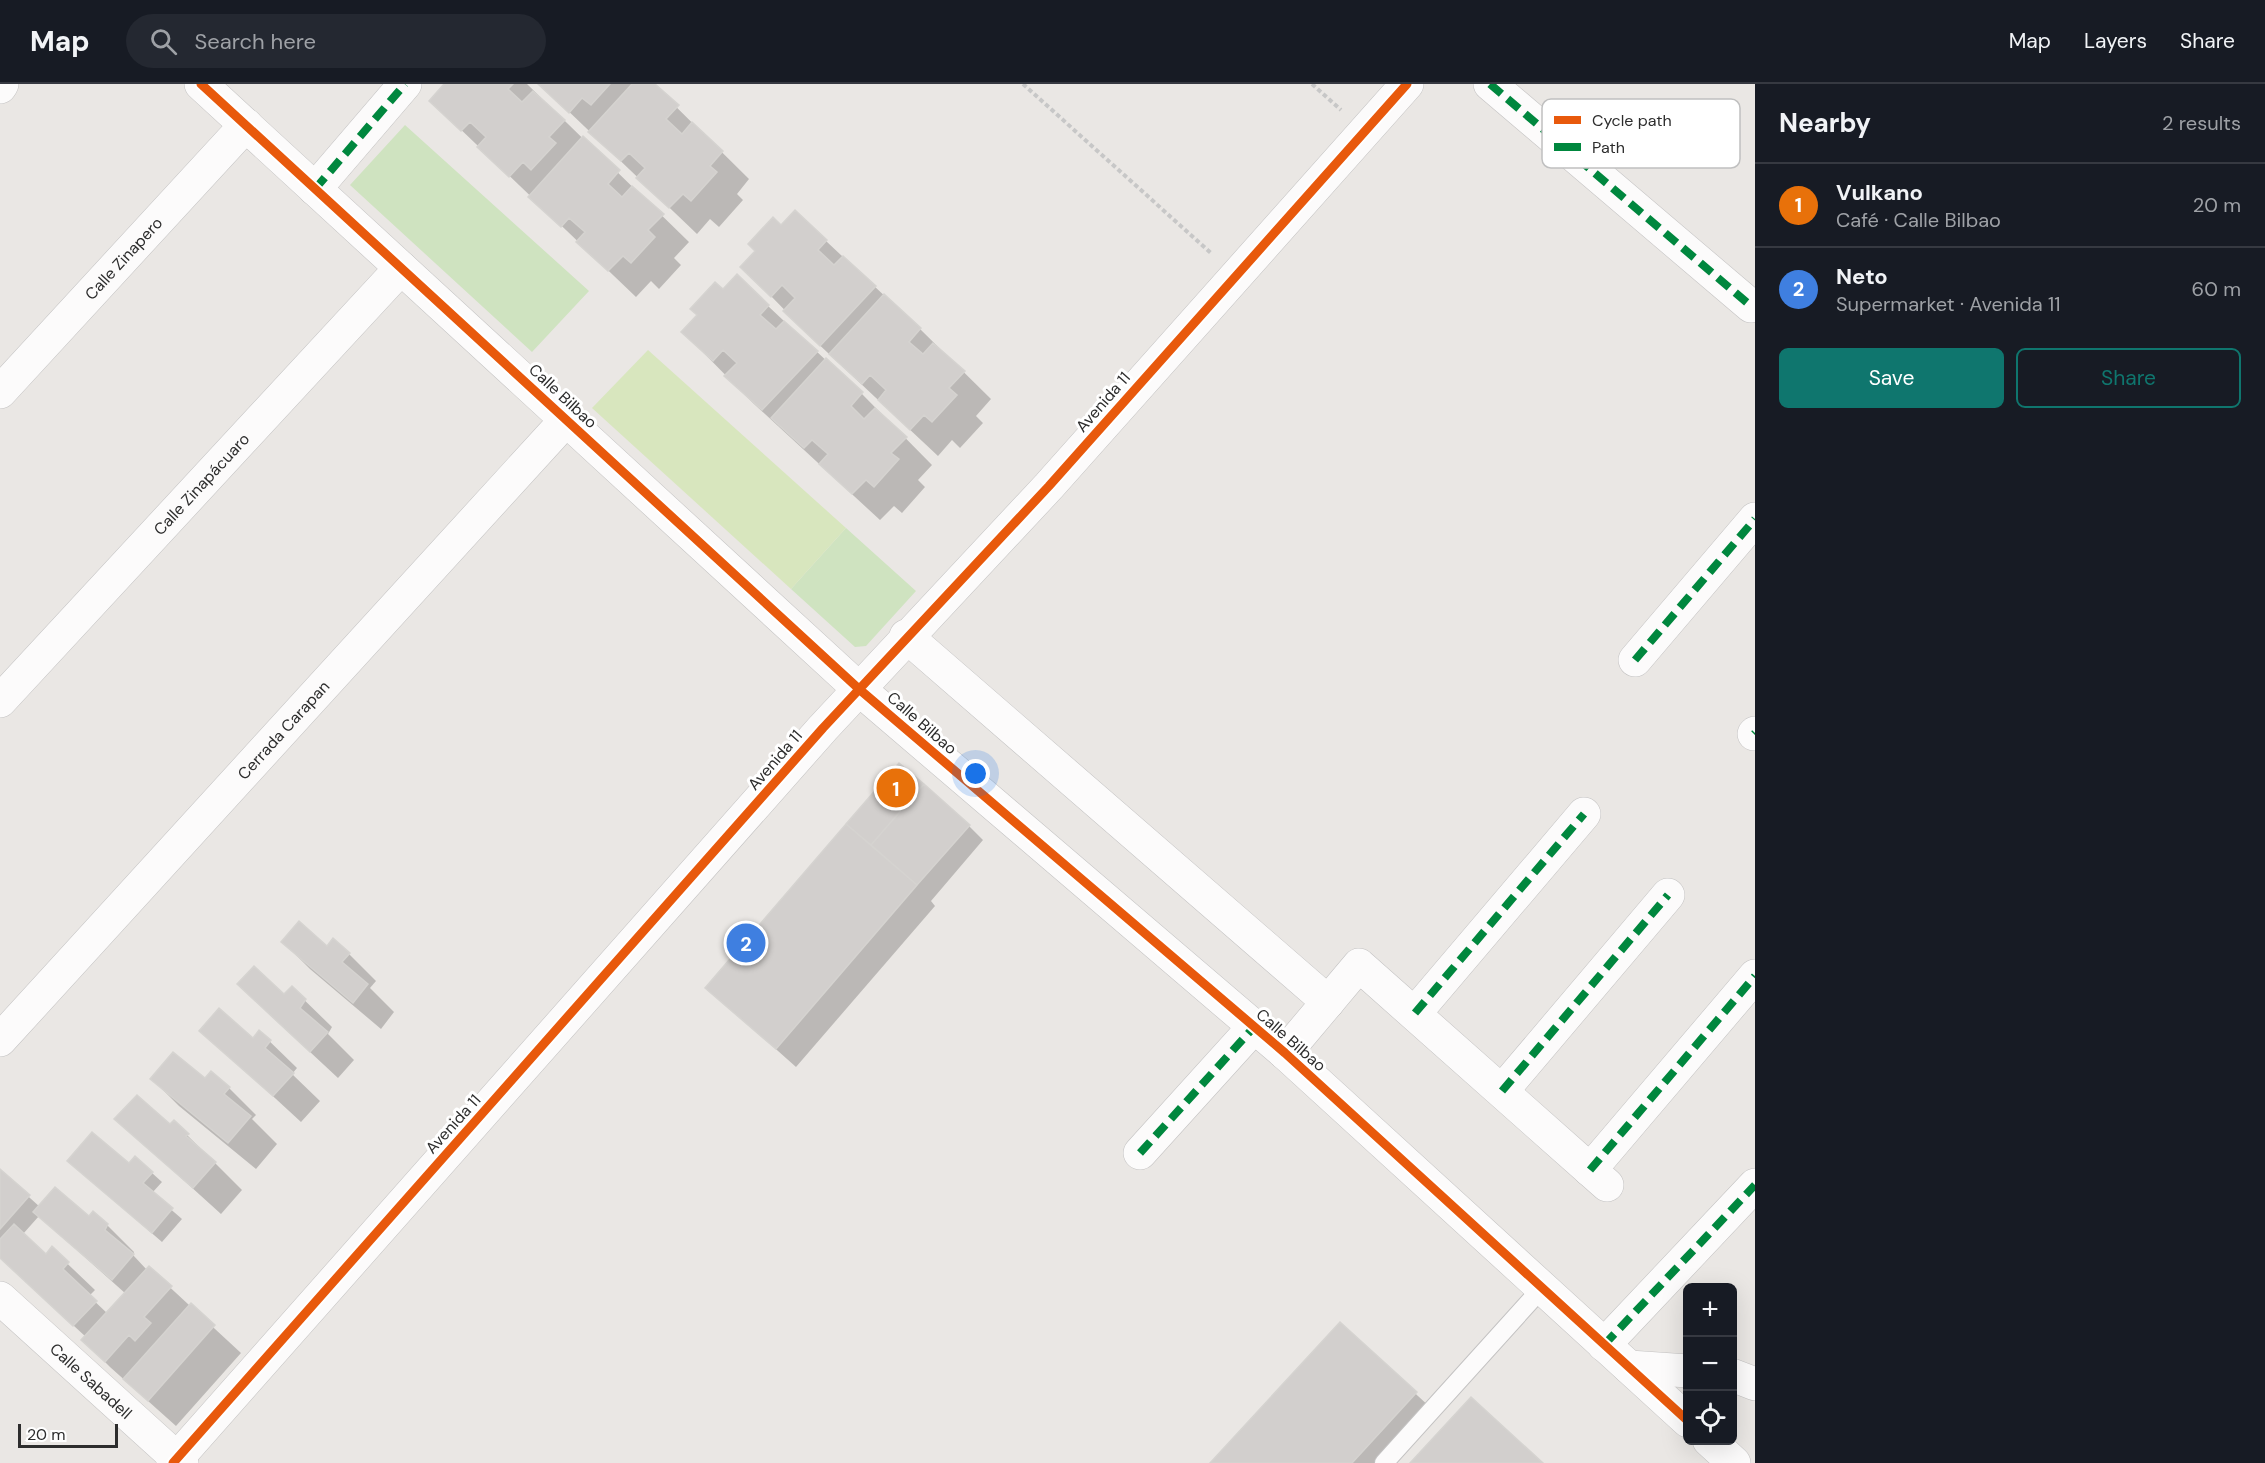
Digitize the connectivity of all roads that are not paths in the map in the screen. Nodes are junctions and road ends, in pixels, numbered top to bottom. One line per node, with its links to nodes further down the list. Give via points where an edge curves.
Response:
1 (201, 84): 5 (street, Calle Bilbao)
2 (405, 84): 8 (street)
3 (1407, 84): 14 (street, Avenida 11, via 1048,486)
4 (1490, 84): 6 (street)
5 (246, 125): 8 (street, Calle Bilbao); 11 (street, Calle Zinapero)
6 (1542, 128)
7 (1589, 168): 10 (street)
8 (315, 189): 9 (street, Calle Bilbao)
9 (401, 268): 12 (street, Calle Bilbao); 17 (street, Calle Zinapácuaro)
10 (1751, 306)
11 (0, 392)
12 (566, 420): 16 (street, Calle Bilbao); 24 (street, Cerrada Carapan)
13 (1755, 519): 15 (street)
14 (906, 636): 16 (street, Avenida 11); 21 (street)
15 (1635, 660)
16 (859, 689): 23 (street, Calle Bilbao); 38 (street, Avenida 11)
17 (0, 701)
18 (1584, 814): 22 (street)
19 (1668, 895): 26 (street)
20 (1755, 976): 26 (street, Calle Bilbao, via 1598,1177)
21 (1328, 1002): 22 (street, Calle Bilbao, via 1359,965); 25 (street, Calle Bilbao)
22 (1415, 1013): 26 (street, Calle Bilbao)
23 (1254, 1027): 25 (street, Calle Bilbao); 27 (street)
24 (0, 1040)
25 (1285, 1053): 29 (street, Calle Bilbao)
26 (1502, 1091)
27 (1140, 1152)
28 (1755, 1185): 31 (street)
29 (1542, 1288): 31 (street, Calle Bilbao); 39 (lane)
30 (4, 1311): 38 (street, Calle Sabadell)
31 (1605, 1345): 32 (street, Calle Bilbao)
32 (1629, 1367): 33 (street); 36 (street, Calle Bilbao)
33 (1683, 1371)
34 (1737, 1377): 35 (street)
35 (1755, 1383)
36 (1683, 1416)
37 (1714, 1445): 40 (street)
38 (177, 1462)
39 (1384, 1463)
40 (1734, 1463)

